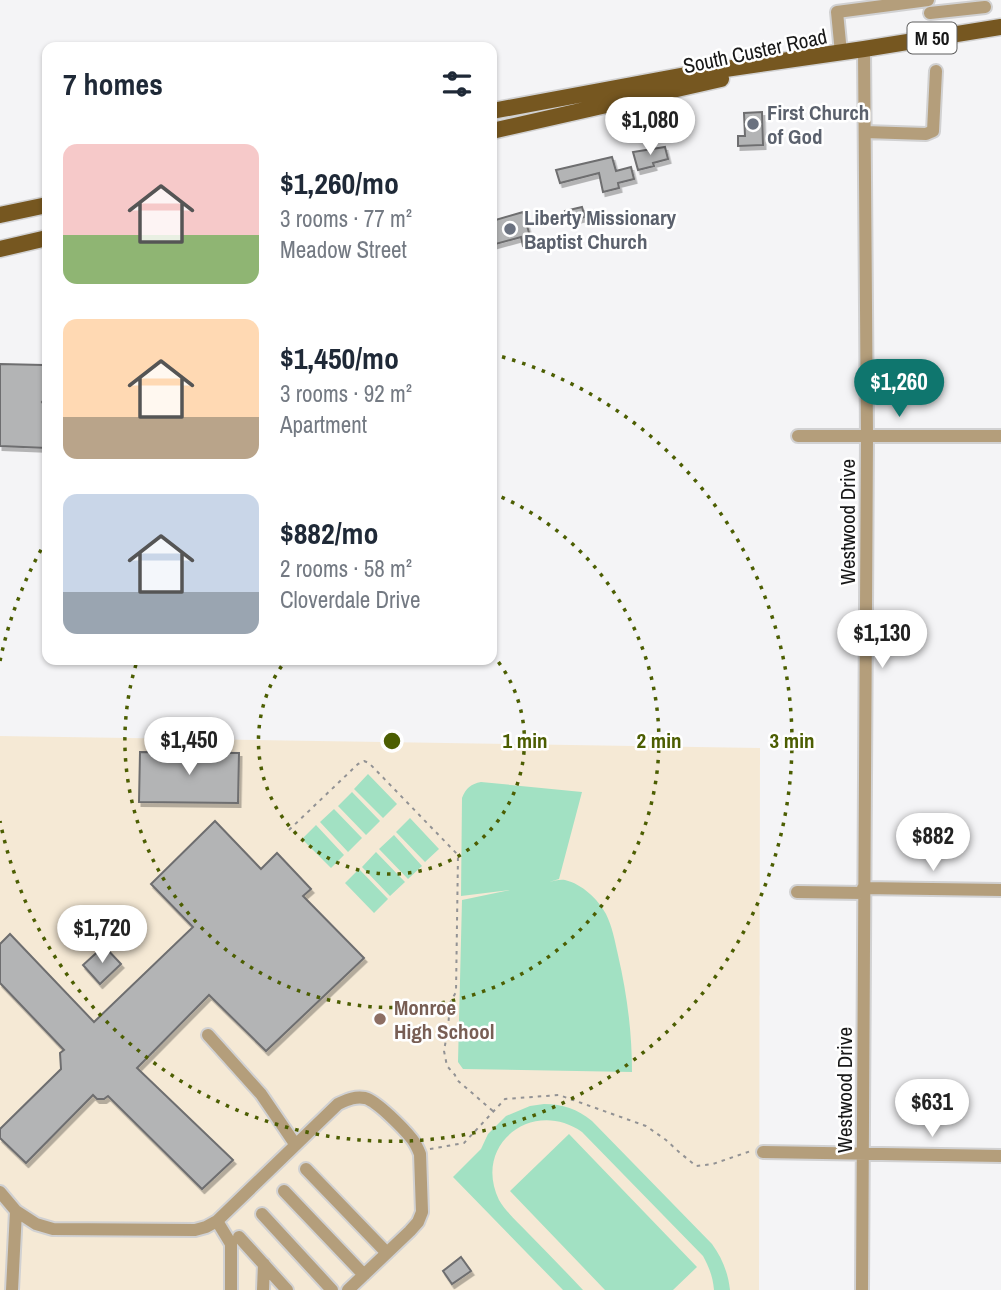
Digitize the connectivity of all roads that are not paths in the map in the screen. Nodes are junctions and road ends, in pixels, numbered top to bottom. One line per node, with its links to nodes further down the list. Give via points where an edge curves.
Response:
1 (929, 4): 2 (street); 5 (street); 7 (street, via 836,12)
2 (987, 4): 4 (street)
3 (1001, 27): 4 (main road, South Custer Road / M 50)
4 (984, 30): 5 (main road, South Custer Road / M 50)
5 (932, 38): 6 (main road, South Custer Road / M 50)
6 (864, 49): 7 (main road, South Custer Road / M 50); 10 (main road, South Custer Road / M 50); 11 (street, Westwood Drive)
7 (841, 52): 9 (main road, South Custer Road / M 50)
8 (936, 71): 11 (street, via 933,131)
9 (497, 110)
10 (497, 130)
11 (864, 132): 17 (street, Westwood Drive)
12 (42, 206): 13 (main road)
13 (0, 215)
14 (42, 238): 15 (main road)
15 (0, 249)
16 (798, 436): 17 (street)
17 (867, 436): 18 (street); 19 (street, Westwood Drive)
18 (1001, 436)
19 (863, 890): 20 (street); 21 (street); 25 (street, Westwood Drive)
20 (1001, 890)
21 (797, 892)
22 (208, 1035): 23 (street, via 261,1094)
23 (295, 1144): 32 (street); 34 (street, via 338,1104 358,1097 374,1102 412,1139 420,1154 422,1212)
24 (759, 1151): 25 (street)
25 (863, 1154): 26 (street); 43 (street, Westwood Drive)
26 (1001, 1156)
27 (306, 1169): 34 (street)
28 (284, 1191): 36 (street)
29 (0, 1192): 30 (street)
30 (16, 1211): 32 (street, via 53,1229 195,1230); 37 (street)
31 (262, 1214): 41 (street)
32 (217, 1221): 38 (street, via 231,1244)
33 (239, 1237): 35 (street)
34 (387, 1253): 36 (street)
35 (264, 1264): 39 (street); 40 (street)
36 (364, 1275): 42 (street)
37 (12, 1290)
38 (231, 1290)
39 (263, 1290)
40 (287, 1290)
41 (332, 1290)
42 (348, 1290)
43 (862, 1290)

